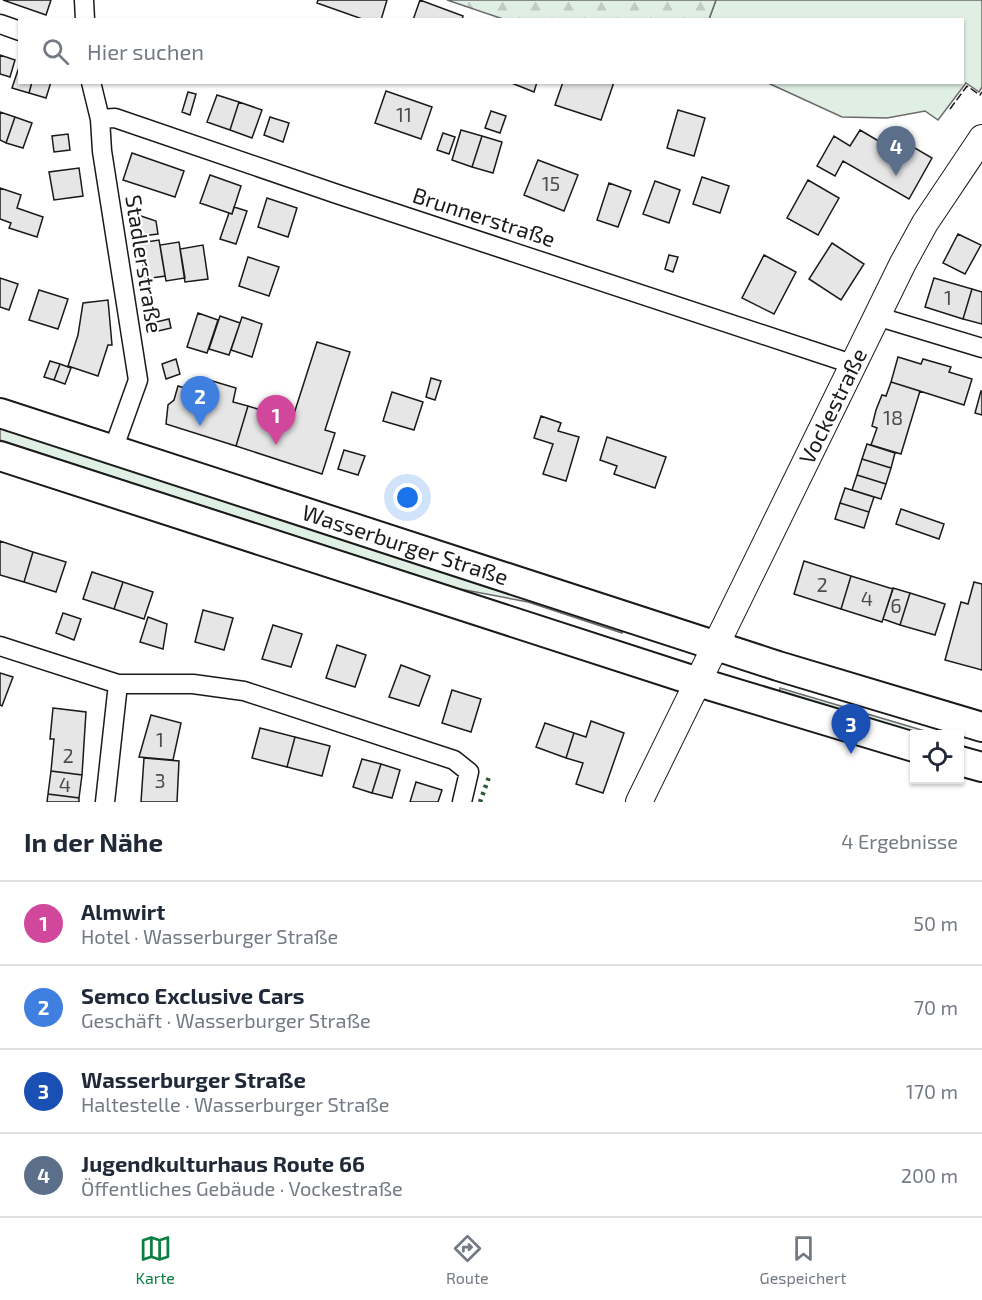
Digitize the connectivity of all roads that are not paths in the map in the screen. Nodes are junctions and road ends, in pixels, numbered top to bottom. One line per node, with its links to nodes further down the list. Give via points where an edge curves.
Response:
1 (84, 0): 2 (street)
2 (84, 18)
3 (0, 24): 4 (street)
4 (18, 30)
5 (91, 84): 6 (street, Stadlerstraße)
6 (100, 119): 10 (street, Brunnerstraße, via 115,118); 12 (street, Stadlerstraße, via 138,380)
7 (982, 138): 8 (main road, Vockestraße, via 925,223)
8 (876, 316): 9 (street); 10 (main road, Vockestraße)
9 (982, 348)
10 (852, 364): 15 (main road, Vockestraße)
11 (0, 413): 12 (main road, Wasserburger Straße)
12 (113, 450): 15 (main road, Wasserburger Straße)
13 (0, 456): 16 (main road, Wasserburger Straße)
14 (0, 646): 17 (street)
15 (714, 646): 16 (main road, Vockestraße); 18 (main road, Wasserburger Straße)
16 (698, 682): 19 (main road, Wasserburger Straße); 24 (main road, Vockestraße)
17 (118, 684): 22 (street, via 193,684 260,696 454,760 469,772); 23 (street)
18 (982, 727)
19 (910, 746)
20 (964, 762): 21 (main road)
21 (982, 767)
22 (464, 796)
23 (105, 802)
24 (639, 802)

